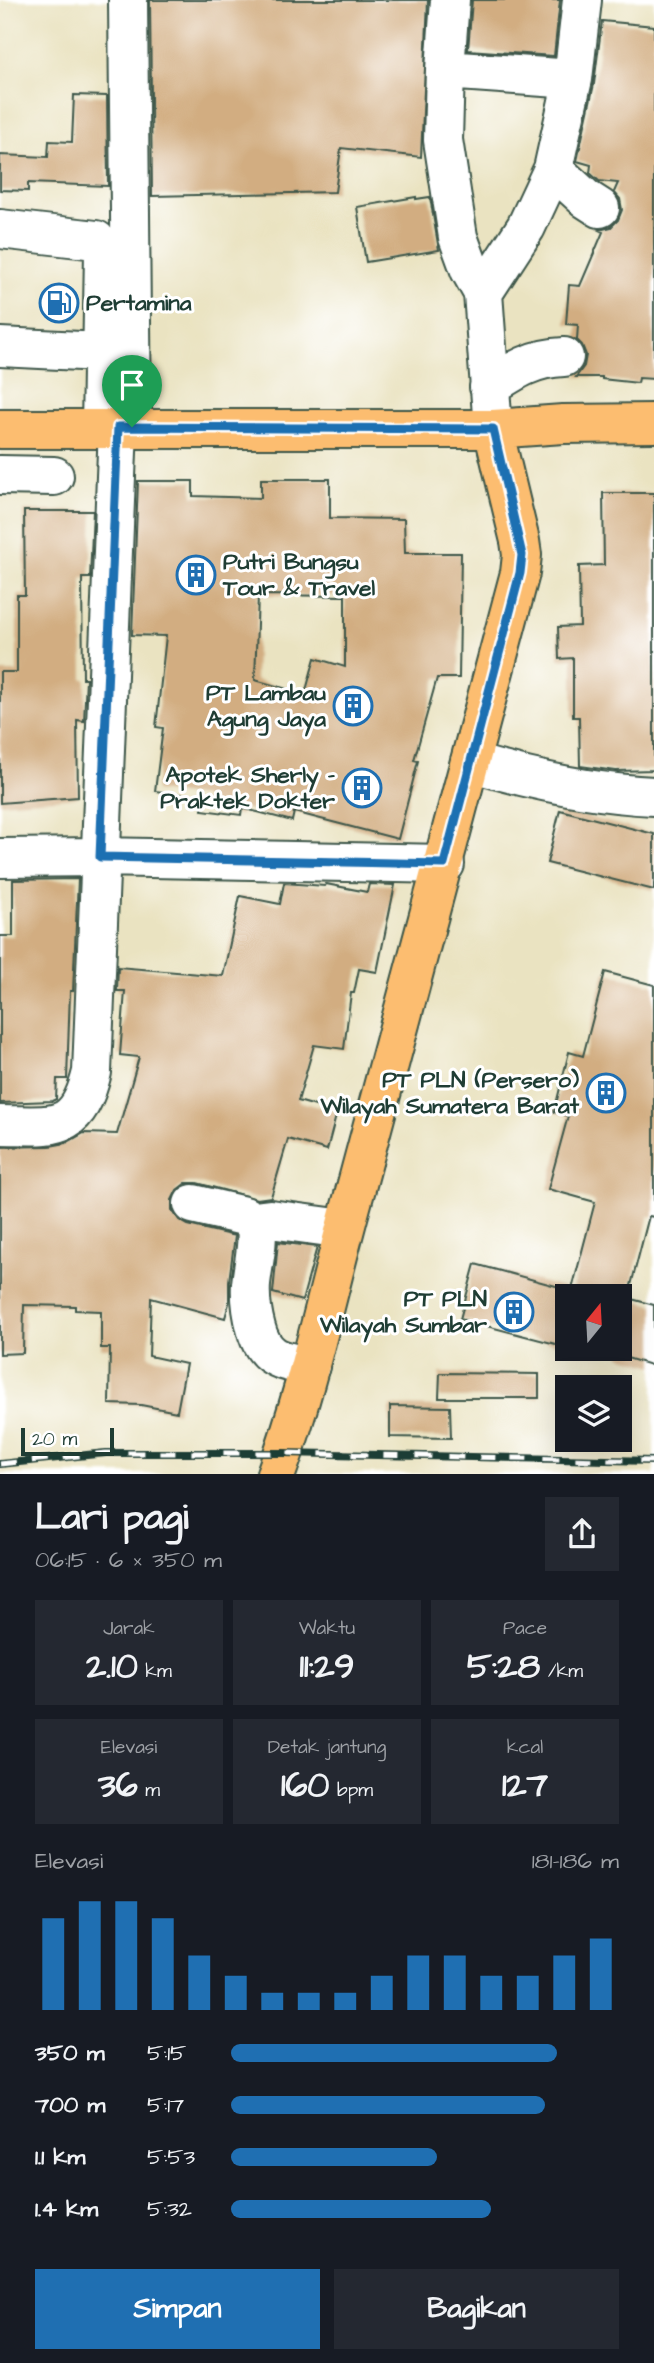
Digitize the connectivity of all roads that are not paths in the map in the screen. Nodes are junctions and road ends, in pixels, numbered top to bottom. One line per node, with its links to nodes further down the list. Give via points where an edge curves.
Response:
1 (128, 0): 15 (street)
2 (450, 0): 4 (street)
3 (582, 0): 5 (street)
4 (444, 70): 5 (street); 9 (street, via 443,141 458,236)
5 (573, 79): 6 (street)
6 (554, 169): 7 (street); 9 (street, via 526,227)
7 (600, 208)
8 (0, 229): 11 (street, via 96,240 104,251)
9 (483, 293): 13 (street)
10 (0, 347): 11 (street)
11 (101, 352): 15 (street)
12 (564, 357): 13 (street, via 525,365)
13 (489, 387): 17 (street)
14 (654, 423): 17 (main road)
15 (117, 427): 16 (main road); 17 (main road); 22 (street)
16 (0, 429)
17 (493, 429): 20 (main road, via 522,555)
18 (0, 475): 19 (street)
19 (54, 476)
20 (470, 762): 21 (street, via 519,777); 24 (main road)
21 (654, 796)
22 (100, 857): 23 (street); 24 (street); 25 (street, via 94,1059 87,1092 70,1118 53,1125)
23 (0, 858)
24 (444, 864): 28 (main road)
25 (0, 1125)
26 (193, 1204): 27 (street)
27 (254, 1221): 28 (street); 29 (street, via 251,1306 259,1338 274,1357)
28 (344, 1229): 29 (main road)
29 (310, 1366): 30 (main road)
30 (276, 1474)

